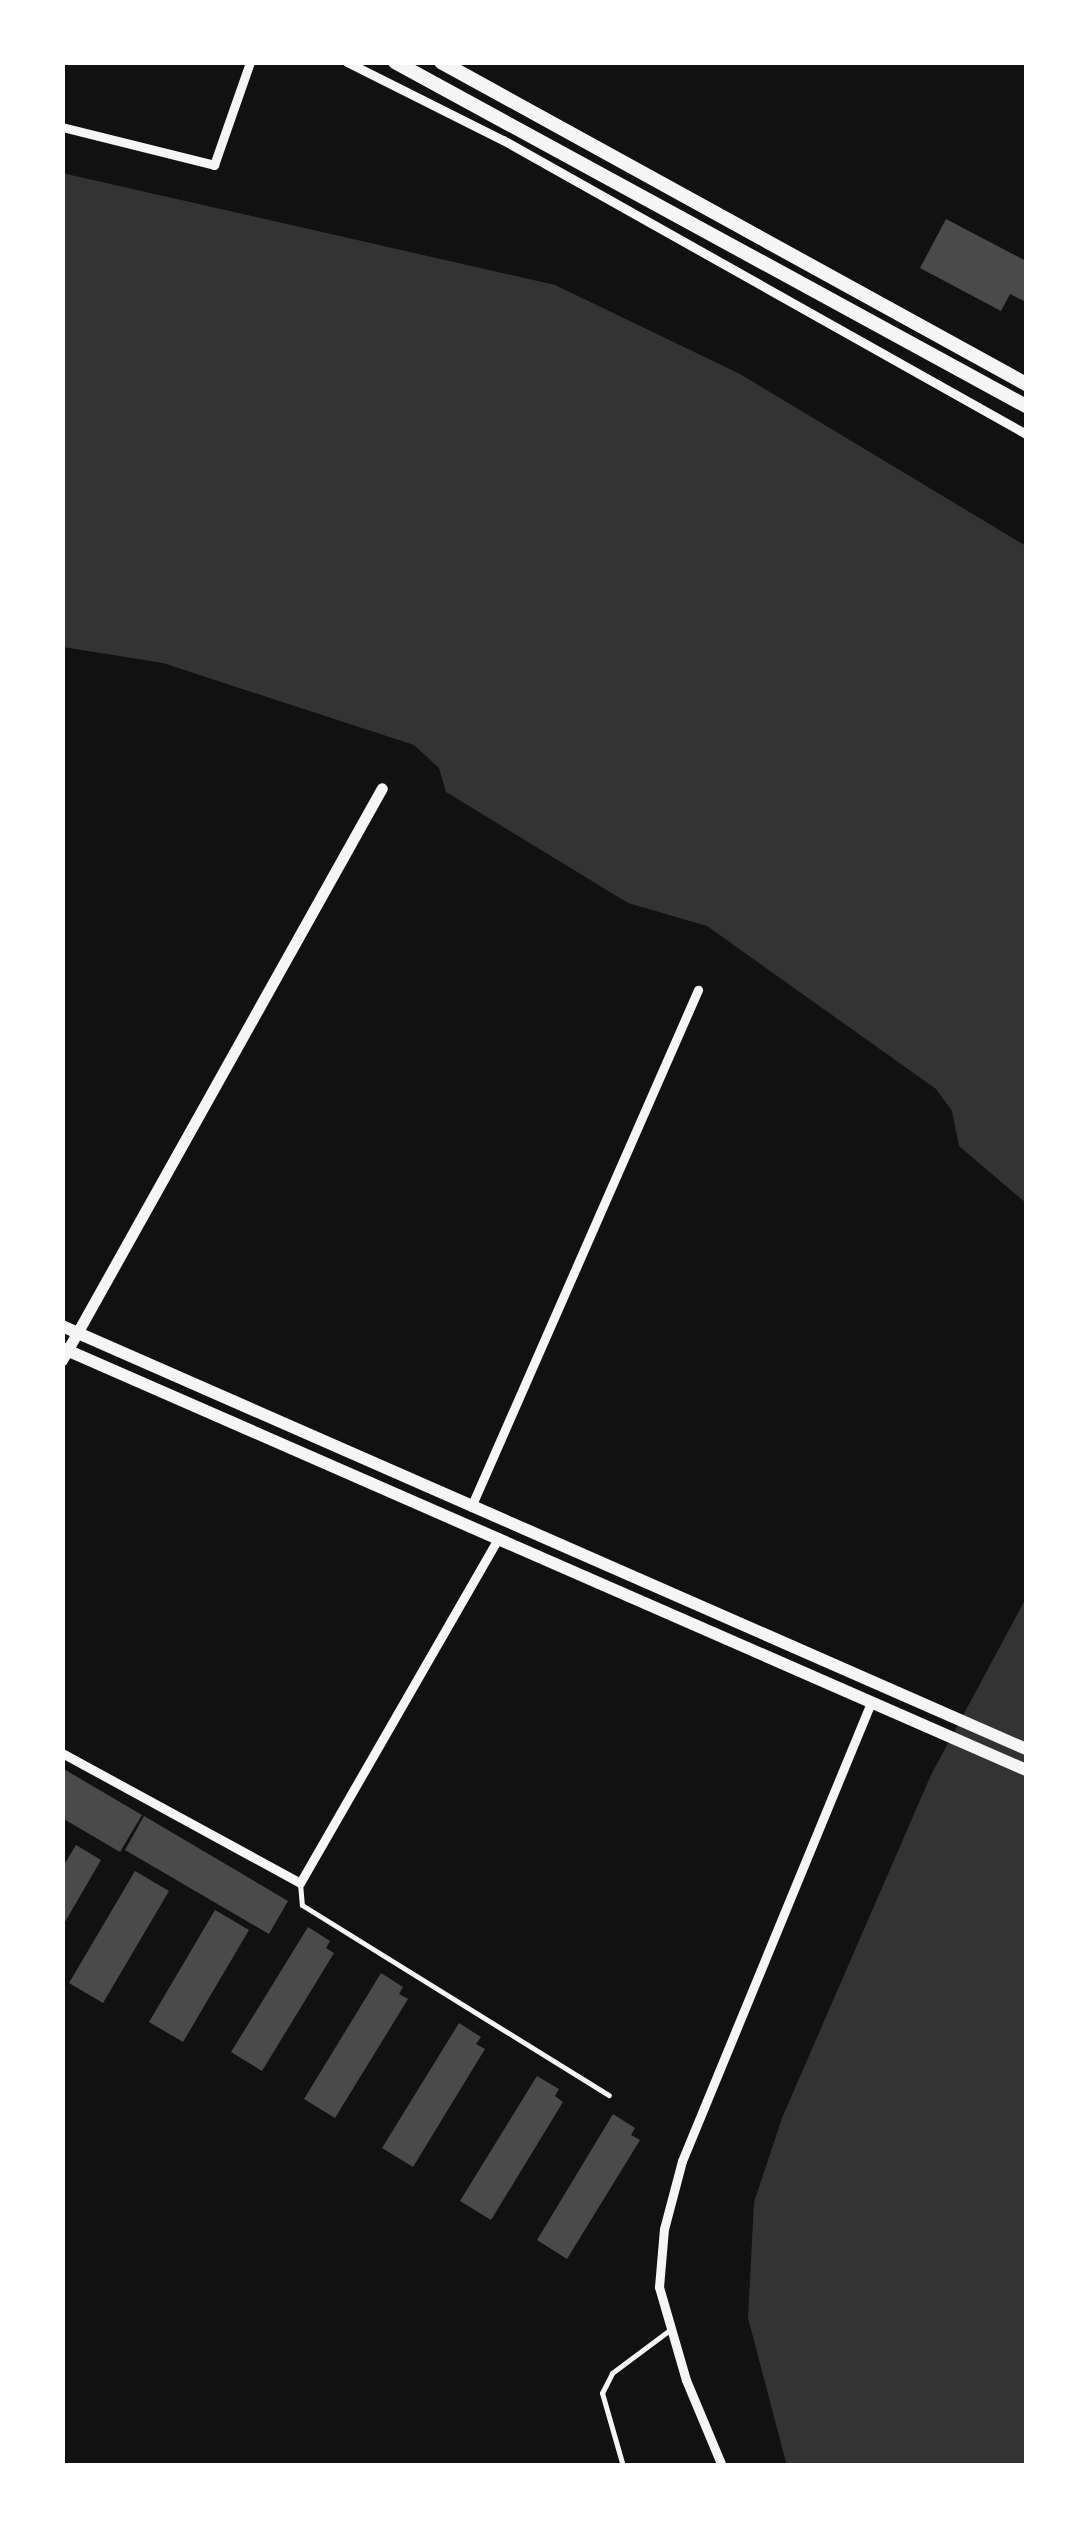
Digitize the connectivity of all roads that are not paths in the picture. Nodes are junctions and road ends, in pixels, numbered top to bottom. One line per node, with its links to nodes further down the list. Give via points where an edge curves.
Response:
1 (250, 62): 5 (street, via 214,165)
2 (348, 62): 8 (street, via 469,122)
3 (395, 62): 7 (main road)
4 (441, 62): 6 (main road)
5 (62, 127)
6 (1026, 384)
7 (1026, 406)
8 (1026, 434)
9 (382, 788): 12 (street)
10 (698, 990): 14 (street)
11 (62, 1326): 12 (main road)
12 (76, 1333): 13 (street); 14 (main road)
13 (64, 1353): 15 (main road)
14 (470, 1507): 17 (main road)
15 (497, 1540): 16 (main road); 20 (street)
16 (870, 1705): 19 (main road); 22 (street, via 674,2183 659,2287)
17 (1026, 1748)
18 (62, 1753): 20 (street)
19 (1026, 1770)
20 (300, 1884): 21 (lane, via 302,1905)
21 (608, 2095)
22 (671, 2329): 23 (lane, via 612,2372 602,2392); 24 (street)
23 (623, 2466)
24 (722, 2466)

